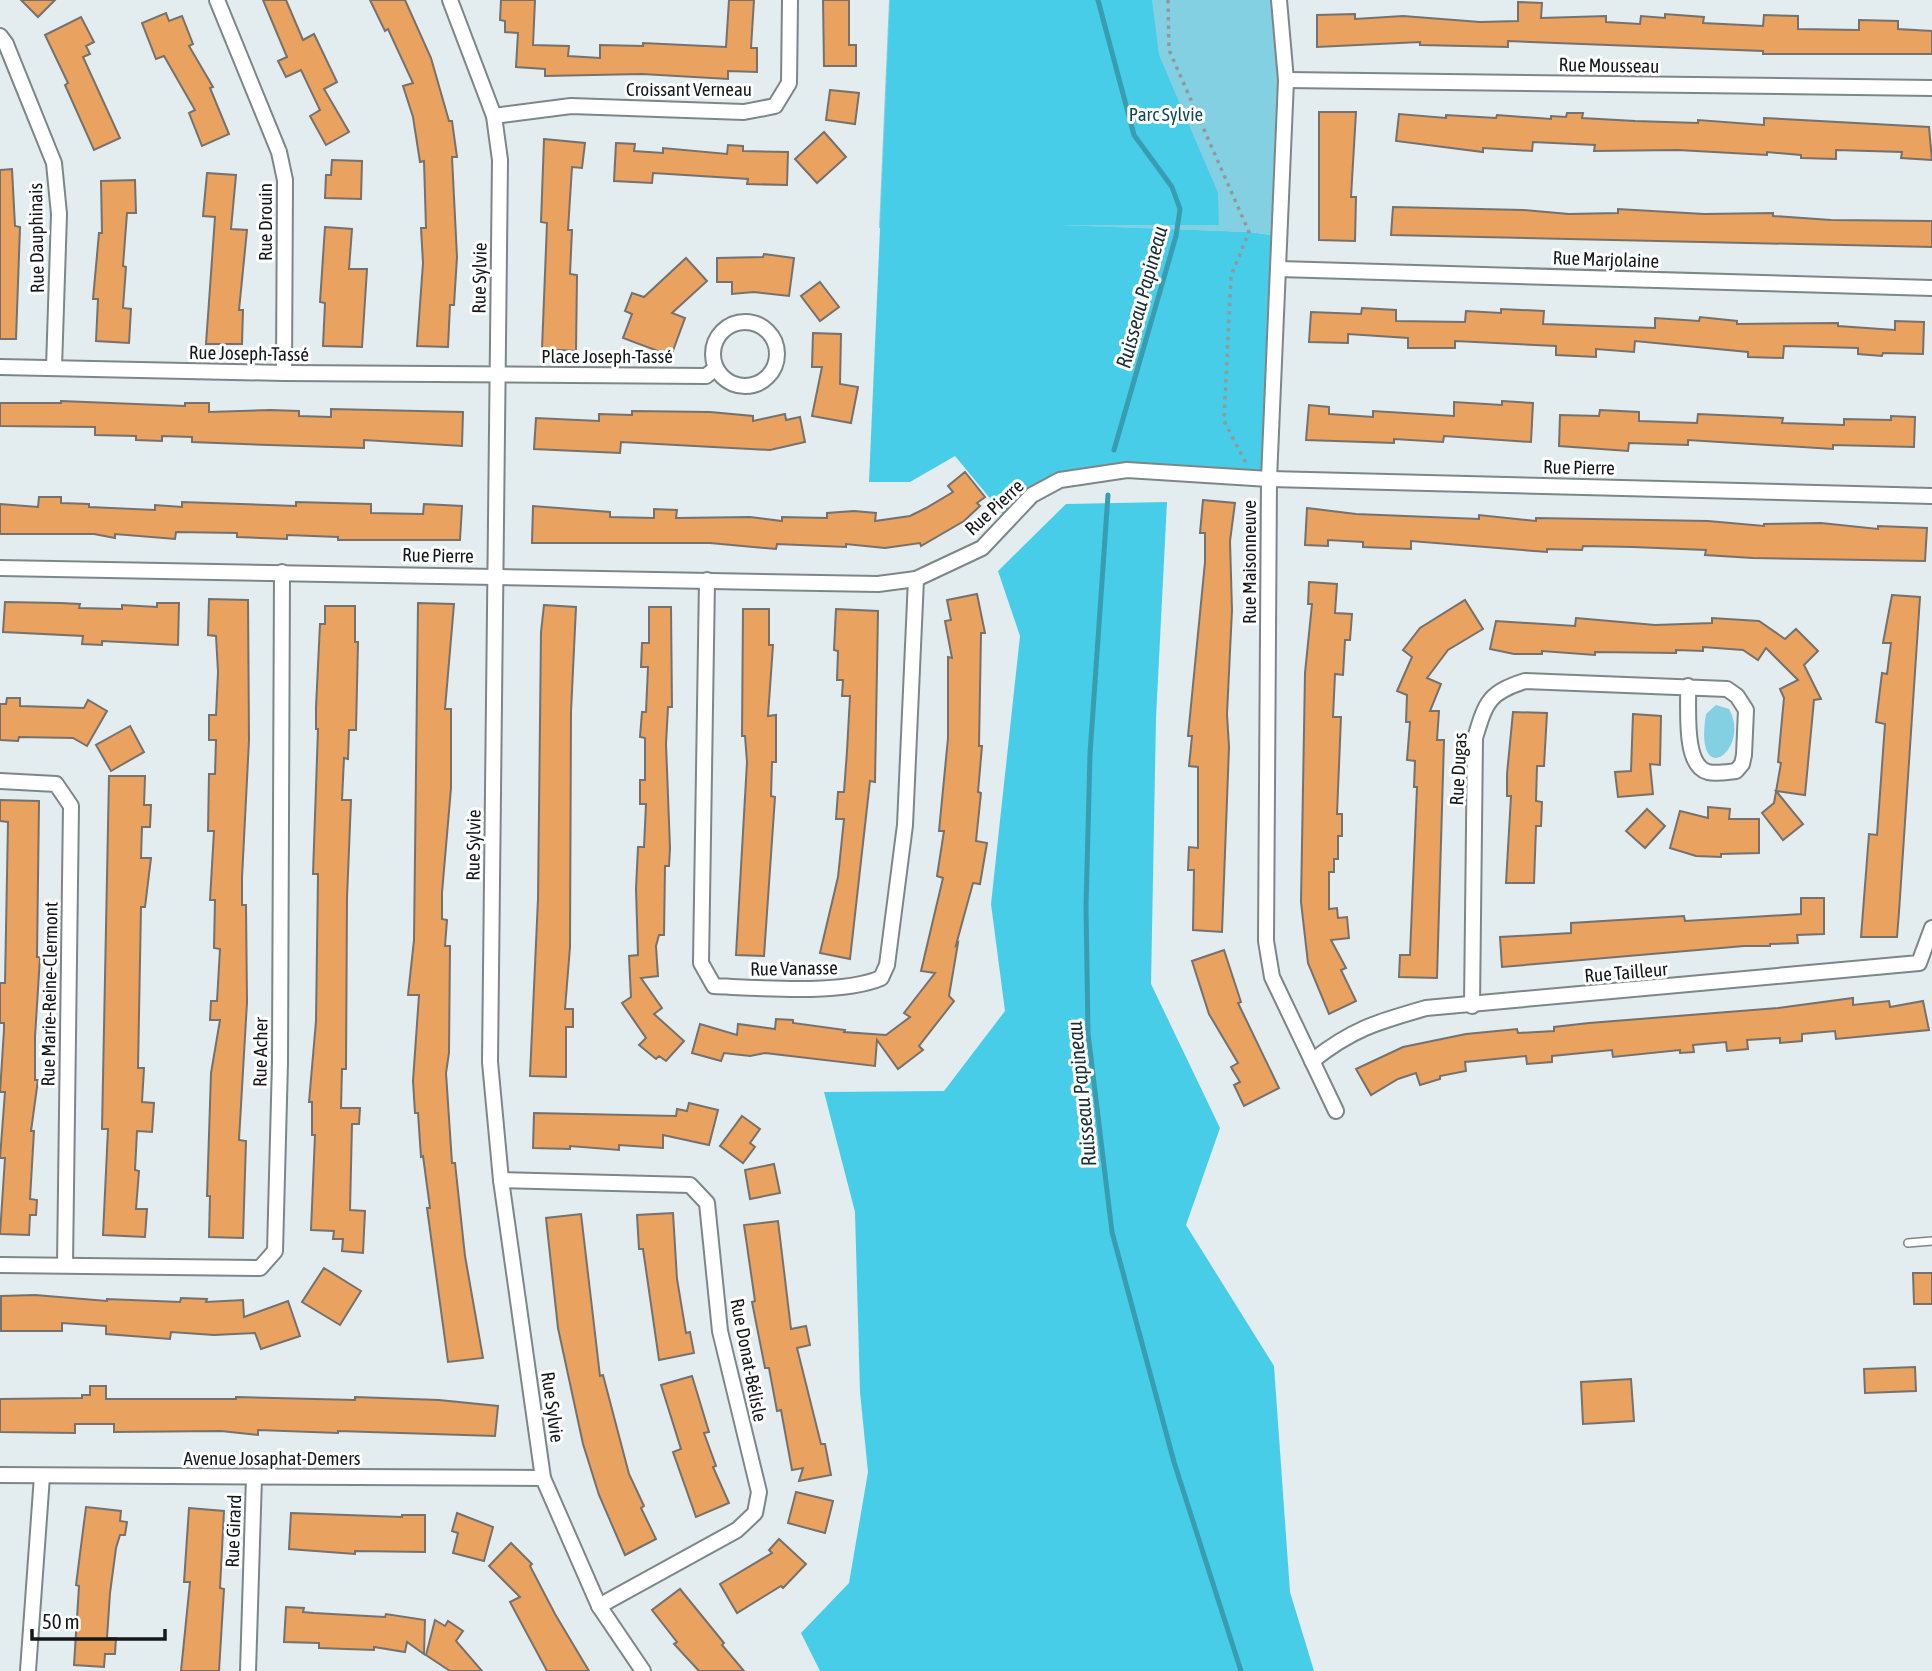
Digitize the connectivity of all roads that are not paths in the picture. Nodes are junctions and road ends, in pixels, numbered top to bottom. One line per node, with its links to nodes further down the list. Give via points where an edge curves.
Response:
1 (217, 0): 14 (street, Rue Drouin, via 279,152 285,180)
2 (450, 0): 8 (street, Rue Sylvie)
3 (790, 0): 8 (street, Croissant Verneau, via 789,83 775,106 744,112 571,106)
4 (1279, 0): 6 (street, Rue Maisonneuve)
5 (0, 36): 12 (street, Rue Dauphinais, via 54,163 59,214)
6 (1286, 80): 7 (street, Rue Mousseau); 9 (street, Rue Maisonneuve)
7 (1932, 88)
8 (494, 116): 15 (street, Rue Sylvie, via 500,160)
9 (1279, 269): 10 (street, Rue Marjolaine); 16 (street, Rue Maisonneuve)
10 (1932, 288)
11 (0, 367): 12 (street, Rue Joseph-Tassé)
12 (54, 368): 14 (street, Rue Joseph-Tassé)
13 (716, 369): 13 (street, via 731,384 761,383 778,358 774,338 747,321 726,328 713,346); 15 (street, Place Joseph-Tassé, via 706,376)
14 (284, 373): 15 (street, Rue Joseph-Tassé)
15 (496, 375): 20 (street, Rue Sylvie)
16 (1269, 479): 17 (street, Rue Pierre); 21 (street, Rue Pierre, via 1127,470 1060,480 1032,495 982,548); 27 (street, Rue Maisonneuve, via 1266,942 1272,977)
17 (1932, 496)
18 (0, 568): 19 (street, Rue Pierre)
19 (282, 572): 20 (street, Rue Pierre); 33 (street, Rue Acher, via 275,1251 260,1268)
20 (497, 576): 22 (street, Rue Pierre); 29 (street, Rue Sylvie, via 490,1062)
21 (916, 579): 22 (street, Rue Pierre, via 878,584); 22 (street, Rue Vanasse, via 905,825 887,965 881,978 861,986 752,988 714,986 701,963)
22 (707, 580)
23 (1688, 686): 23 (street, Rue Dugas, via 1691,758 1699,769 1710,773 1736,771 1744,755 1746,710 1727,689); 26 (street, Rue Dugas, via 1525,681 1503,688 1486,702 1475,738)
24 (0, 781): 33 (street, Rue Marie-Reine-Clermont, via 56,784 71,806)
25 (1932, 928): 26 (street, Rue Tailleur, via 1919,963)
26 (1472, 1006): 27 (street, Rue Tailleur, via 1426,1009 1367,1024)
27 (1312, 1061): 28 (street, Rue Maisonneuve)
28 (1336, 1111)
29 (501, 1180): 37 (street, Rue Sylvie); 38 (street, Rue Donat-Bélisle, via 691,1185 707,1203 720,1331 759,1492 755,1513 737,1530)
30 (1932, 1241): 31 (lane)
31 (1908, 1243)
32 (0, 1265): 33 (street, Rue Acher)
33 (65, 1265)
34 (0, 1475): 35 (street, Avenue Josaphat-Demers)
35 (42, 1476): 36 (street, Avenue Josaphat-Demers); 39 (street)
36 (254, 1477): 37 (street, Avenue Josaphat-Demers); 40 (street, Rue Girard)
37 (543, 1478): 38 (street, Rue Sylvie)
38 (599, 1606): 41 (street, Rue Sylvie)
39 (28, 1671)
40 (248, 1671)
41 (643, 1671)

